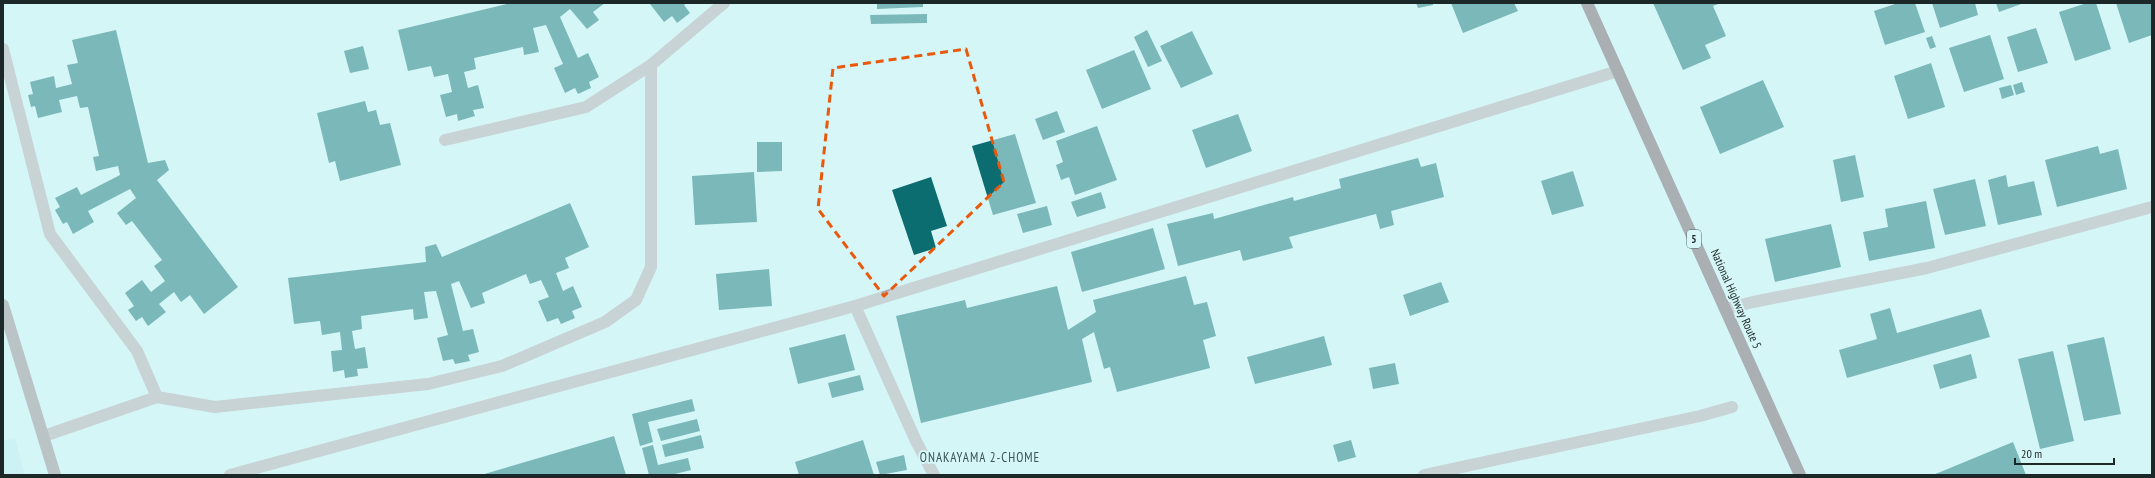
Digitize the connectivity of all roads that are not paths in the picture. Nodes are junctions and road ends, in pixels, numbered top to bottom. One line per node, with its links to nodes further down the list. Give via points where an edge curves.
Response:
1 (724, 3): 4 (street)
2 (1587, 3): 5 (highway, National Highway Route 5 / 5)
3 (3, 49): 11 (street, via 50,234 138,351)
4 (651, 66): 6 (street, via 586,107); 11 (street, via 651,267 636,300 605,322 502,366 428,384 215,408)
5 (1618, 71): 9 (street); 10 (highway, National Highway Route 5 / 5)
6 (445, 140)
7 (2152, 207): 10 (street, via 1927,268)
8 (3, 305): 13 (street)
9 (855, 306): 15 (street); 16 (street)
10 (1725, 309): 18 (highway, National Highway Route 5 / 5)
11 (158, 397): 13 (street)
12 (1732, 407): 17 (street)
13 (44, 436): 14 (street)
14 (55, 475)
15 (230, 475)
16 (934, 475)
17 (1424, 475)
18 (1800, 475)

